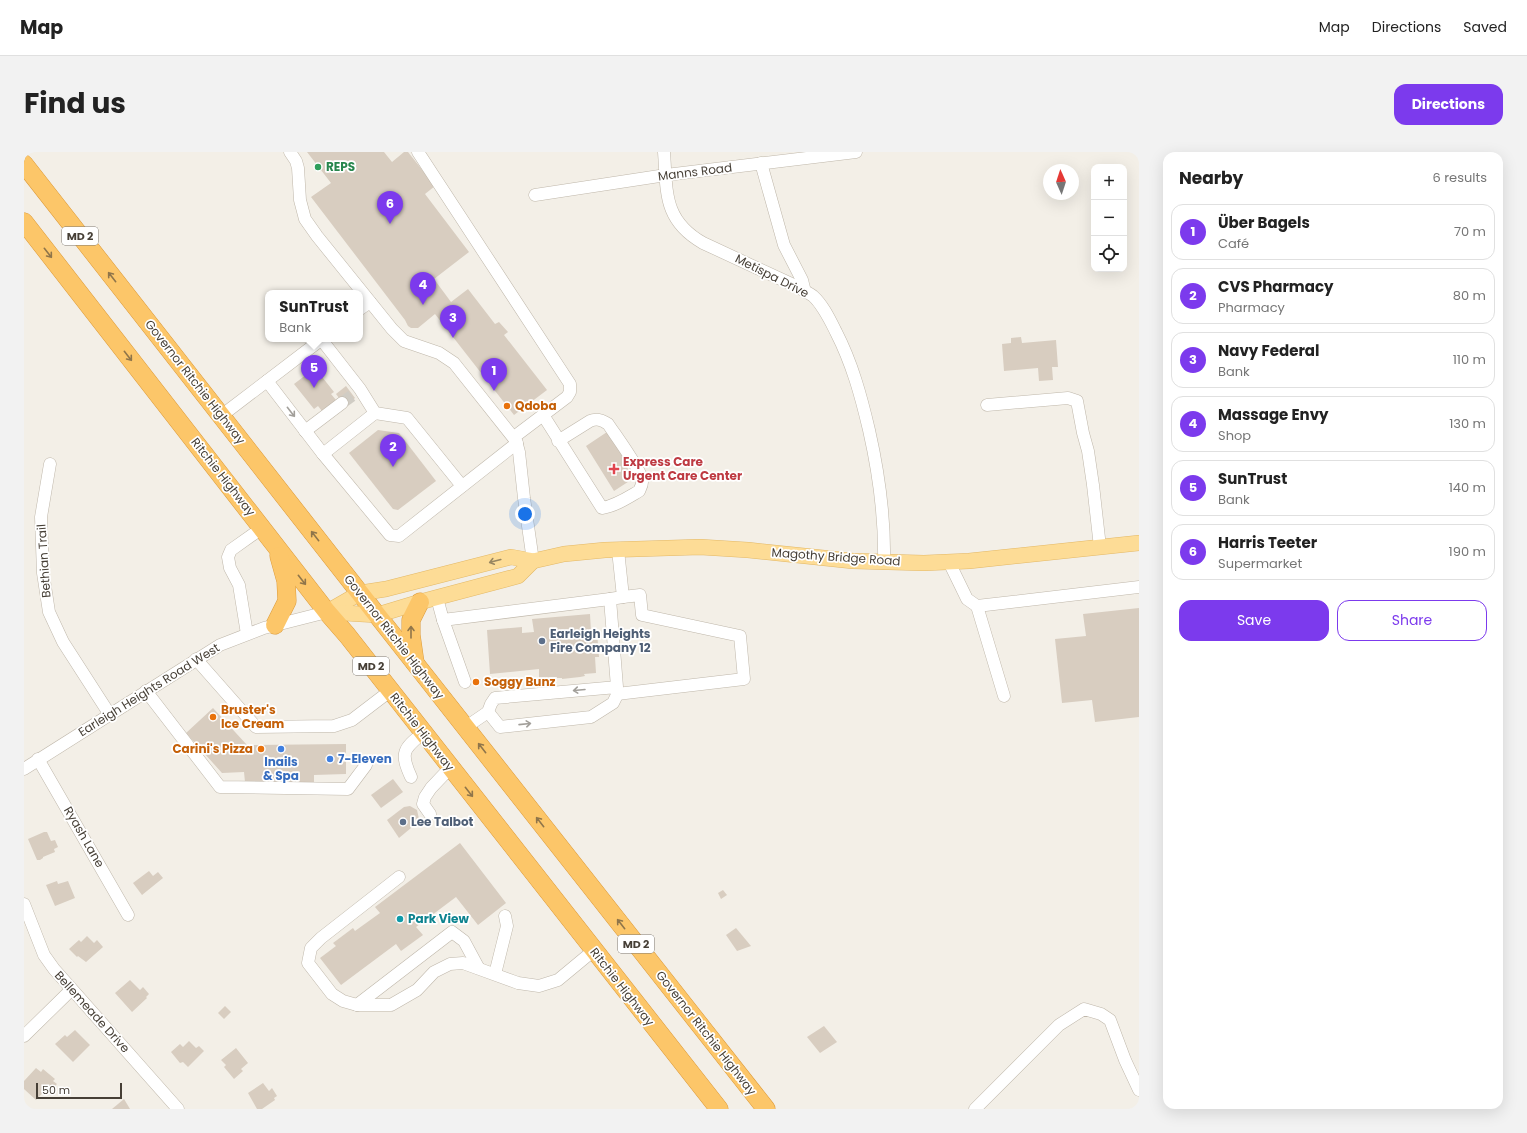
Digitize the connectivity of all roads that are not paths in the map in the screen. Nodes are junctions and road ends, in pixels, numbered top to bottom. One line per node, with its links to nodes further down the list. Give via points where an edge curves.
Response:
1 (290, 152): 10 (street, via 297,164 300,200 306,219)
2 (418, 152): 19 (street, via 569,380 567,397)
3 (664, 152): 7 (street, Metispa Drive)
4 (856, 152): 6 (street, Manns Road)
5 (24, 164): 20 (highway, Governor Ritchie Highway / MD 2, one-way to 5)
6 (761, 164): 7 (street, Manns Road); 11 (street, via 784,246 802,280)
7 (666, 175): 8 (street, Manns Road); 11 (street, Metispa Drive, via 668,202 672,213 690,235)
8 (535, 196)
9 (24, 222): 27 (highway, Ritchie Highway / MD 2, one-way to 27)
10 (354, 290)
11 (805, 292): 34 (street, Metispa Drive, via 813,297 832,324 850,362 859,389 883,509)
12 (365, 306): 22 (street, via 404,340 439,353 454,363)
13 (318, 342): 15 (street)
14 (324, 342): 18 (street, via 356,392)
15 (267, 381): 20 (street); 21 (street, one-way to 21)
16 (342, 403): 21 (street)
17 (987, 404): 29 (street, via 1068,398 1077,401 1088,451)
18 (375, 413): 24 (street); 26 (street, via 407,418)
19 (543, 415): 22 (street); 23 (street)
20 (221, 416): 36 (highway, Governor Ritchie Highway / MD 2, one-way to 20)
21 (305, 431): 24 (street)
22 (515, 440): 26 (street); 32 (street)
23 (558, 441): 23 (street, via 590,420 603,420 642,477 639,491 610,507 602,508)
24 (323, 454): 26 (street, via 390,535 399,536)
25 (50, 464): 55 (street, Bethian Trail, via 41,517 43,573 49,612 63,642)
26 (462, 486)
27 (262, 528): 30 (highway, Ritchie Highway / MD 2); 46 (street, via 231,550 228,557 230,568 239,585)
28 (1139, 543): 29 (main road, Magothy Bridge Road)
29 (1100, 547): 33 (main road, Magothy Bridge Road)
30 (277, 548): 42 (highway, Ritchie Highway / MD 2, one-way to 42); 45 (highway, via 286,581 287,601)
31 (618, 550): 32 (main road, Magothy Bridge Road, via 564,554); 34 (main road, Magothy Bridge Road, via 726,548); 37 (street)
32 (533, 561): 36 (main road, Magothy Bridge Road, one-way to 36, via 511,556 386,589); 38 (main road, via 518,576)
33 (949, 562): 34 (main road, Magothy Bridge Road); 41 (street, via 967,599)
34 (884, 563)
35 (1139, 587): 41 (street)
36 (360, 593): 42 (main road, Magothy Bridge Road); 43 (highway, Governor Ritchie Highway / MD 2)
37 (623, 597): 39 (street); 50 (street, via 640,595 642,615 740,636 744,679)
38 (437, 598): 40 (main road); 44 (street)
39 (610, 599): 44 (street); 50 (street)
40 (420, 602): 43 (main road); 48 (highway, one-way to 40, via 410,635 411,620)
41 (977, 606): 53 (street)
42 (327, 612): 43 (main road); 45 (street, Earleigh Heights Road West); 52 (highway, Ritchie Highway / MD 2)
43 (377, 616): 48 (highway, Governor Ritchie Highway / MD 2)
44 (442, 620): 49 (street)
45 (275, 625): 46 (street, Earleigh Heights Road West)
46 (247, 634): 47 (street, Earleigh Heights Road West, via 220,645)
47 (196, 659): 51 (street, Earleigh Heights Road West); 52 (street, via 256,727 334,726 352,720)
48 (415, 663): 56 (highway, Governor Ritchie Highway / MD 2)
49 (465, 682)
50 (617, 690): 54 (street, one-way to 54, via 495,698); 54 (street, one-way to 50, via 500,727 591,717 614,703)
51 (146, 691): 55 (street, Earleigh Heights Road West); 59 (street, via 220,787 348,789)
52 (390, 691): 57 (highway, Ritchie Highway / MD 2)
53 (1004, 696)
54 (488, 712): 56 (street)
55 (110, 715): 58 (street, Earleigh Heights Road West)
56 (466, 728): 77 (highway, Governor Ritchie Highway / MD 2, one-way to 56)
57 (423, 733): 61 (highway, Ritchie Highway / MD 2); 62 (street, via 409,744 405,751 404,763)
58 (38, 759): 60 (street, Earleigh Heights Road West); 66 (street, Ryash Lane)
59 (366, 765)
60 (24, 768)
61 (450, 768): 63 (street, via 424,796 423,804); 68 (highway, Ritchie Highway / MD 2, one-way to 68)
62 (411, 777)
63 (430, 814)
64 (399, 877): 72 (street, via 311,948 308,963 332,994)
65 (24, 904): 71 (street, Bellemeade Drive, via 44,955)
66 (128, 915)
67 (505, 916): 70 (street, via 507,926)
68 (594, 951): 70 (street, via 558,980 539,986 518,983); 76 (highway, Ritchie Highway / MD 2)
69 (478, 968): 70 (street); 72 (street, via 463,963 450,964 434,972 417,990 392,1005); 72 (street, via 464,941 452,932)
70 (495, 974)
71 (71, 990): 73 (street); 75 (street, Bellemeade Drive)
72 (357, 1005)
73 (24, 1036)
74 (1139, 1090): 78 (street, via 1110,1020 1101,1014 1084,1009 1059,1025)
75 (178, 1109)
76 (719, 1109)
77 (766, 1109)
78 (975, 1109)

